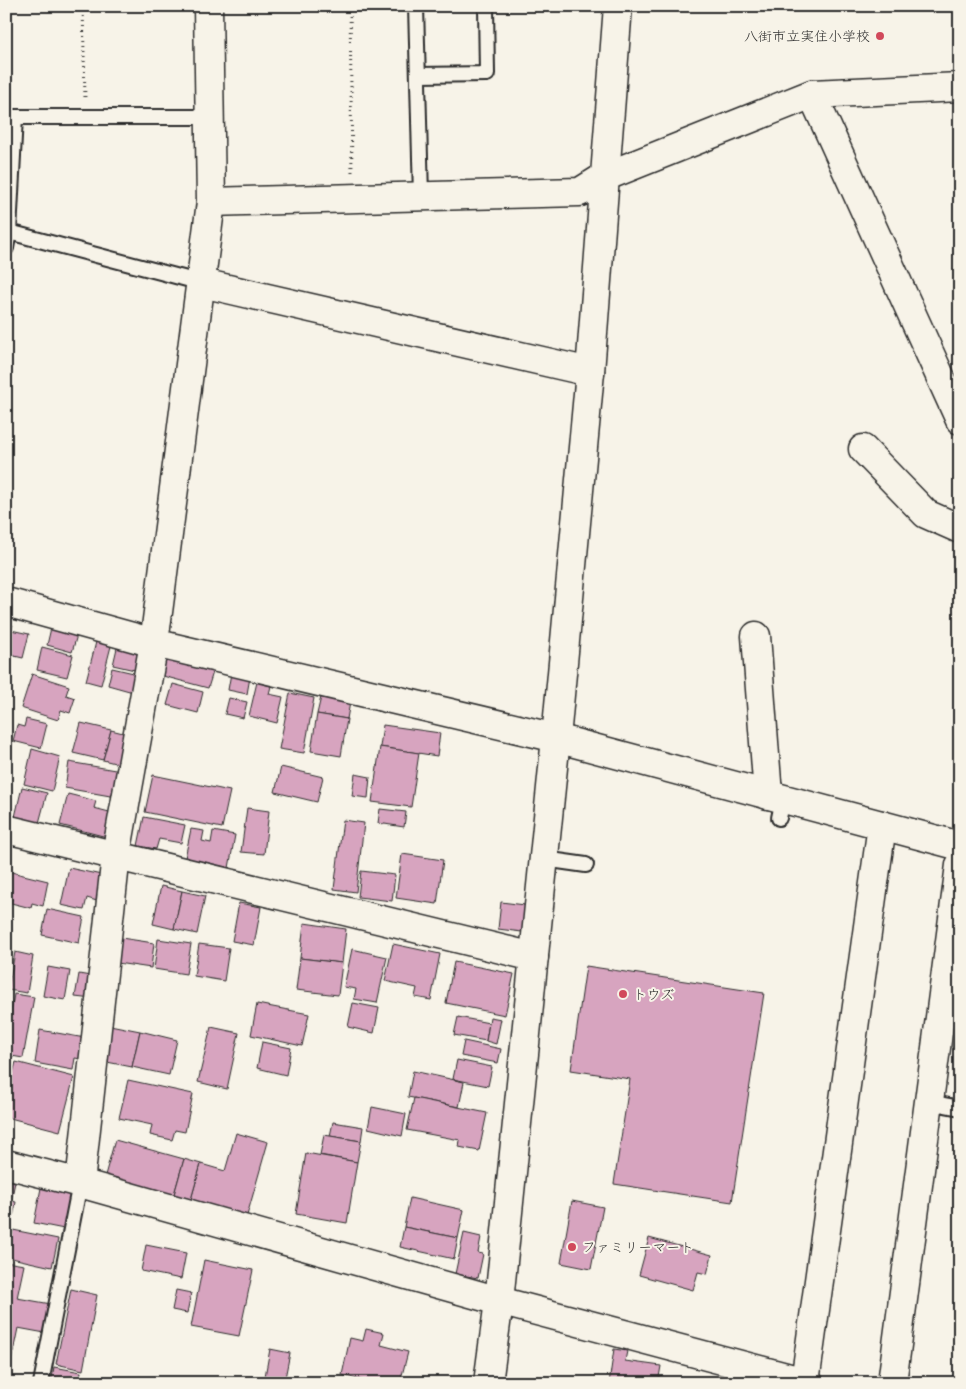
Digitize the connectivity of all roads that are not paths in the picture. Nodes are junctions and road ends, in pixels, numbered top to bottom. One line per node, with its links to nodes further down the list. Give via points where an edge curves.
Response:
1 (208, 6): 8 (street)
2 (416, 6): 5 (lane)
3 (486, 6): 5 (lane, via 487,74)
4 (618, 6): 10 (street)
5 (418, 75): 11 (lane)
6 (960, 87): 7 (street)
7 (812, 94): 10 (street); 17 (street)
8 (210, 117): 9 (lane); 12 (street)
9 (11, 118): 13 (lane)
10 (604, 177): 11 (street, via 580,192); 16 (street)
11 (421, 196): 12 (street)
12 (211, 202): 15 (street)
13 (9, 232): 14 (lane); 15 (lane)
14 (6, 248)
15 (202, 283): 16 (street); 22 (street)
16 (590, 372): 23 (street)
17 (960, 420)
18 (863, 449): 19 (street, via 926,514)
19 (960, 529)
20 (6, 602): 22 (street)
21 (756, 636): 24 (street)
22 (154, 643): 23 (street); 28 (street)
23 (556, 738): 24 (street); 29 (street)
24 (777, 804): 25 (street)
25 (882, 825): 27 (street); 38 (street)
26 (6, 829): 28 (street)
27 (960, 846)
28 (116, 855): 32 (street); 36 (street)
29 (544, 859): 31 (lane); 32 (street)
30 (960, 864): 33 (street)
31 (586, 865)
32 (534, 957): 37 (street)
33 (929, 1102): 34 (lane); 41 (street)
34 (960, 1108)
35 (6, 1164): 36 (street)
36 (80, 1183): 37 (street); 39 (lane)
37 (498, 1301): 38 (street); 40 (street)
38 (807, 1382)
39 (41, 1383)
40 (488, 1383)
41 (892, 1383)

